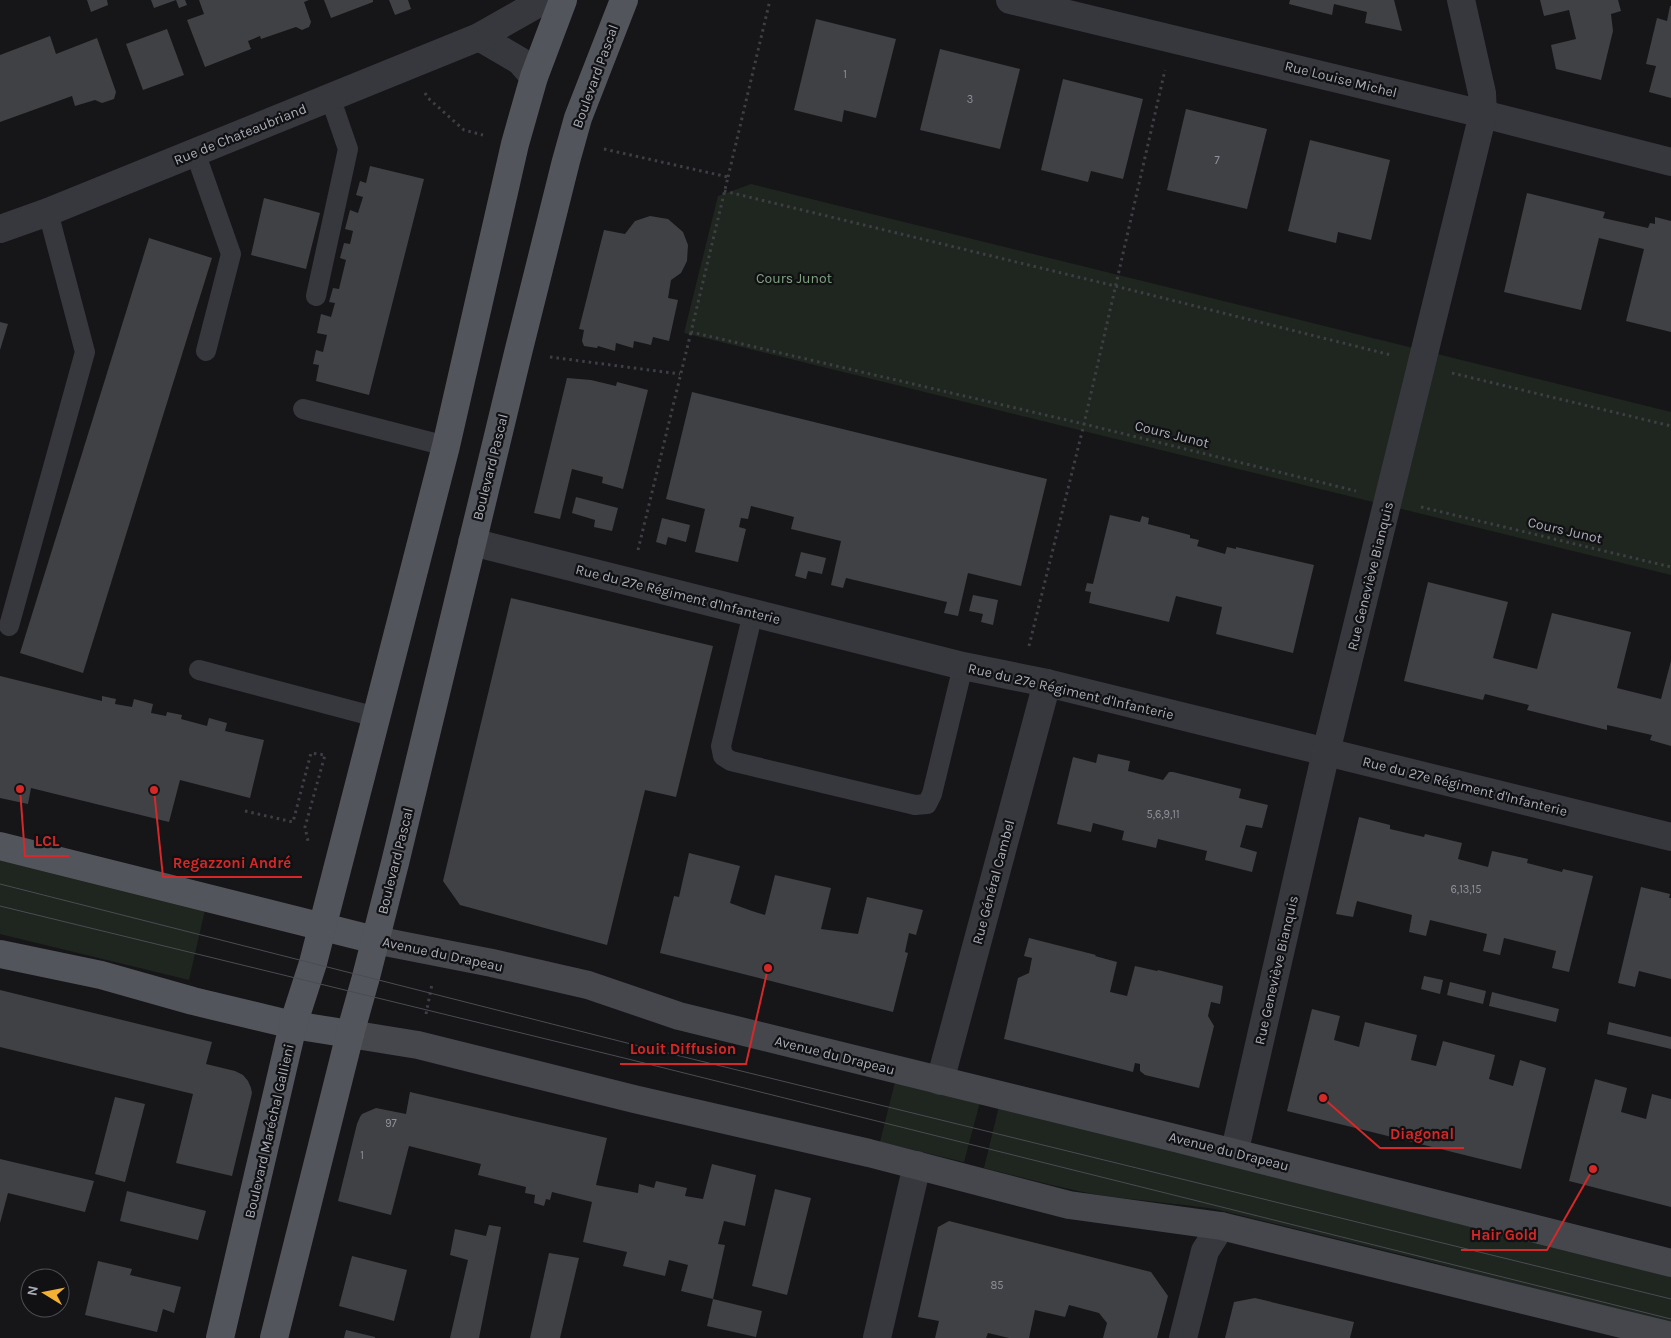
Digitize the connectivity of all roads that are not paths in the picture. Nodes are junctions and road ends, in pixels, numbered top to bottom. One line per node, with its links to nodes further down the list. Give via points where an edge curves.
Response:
1 (507, 0): 7 (street)
2 (544, 0): 7 (street, Rue de Chateaubriand)
3 (563, 0): 8 (main road)
4 (624, 0): 19 (main road, Boulevard Pascal, via 578,118)
5 (1010, 0): 10 (street, Rue Louise Michel)
6 (1461, 0): 10 (street, Rue Geneviève Bianquis, via 1482,93)
7 (479, 37): 8 (street, via 520,61); 9 (street, Rue de Chateaubriand)
8 (534, 78): 18 (main road, via 515,144)
9 (330, 97): 11 (street, Rue de Chateaubriand); 15 (lane, via 348,149)
10 (1483, 114): 12 (street, Rue Louise Michel); 26 (street, Rue Geneviève Bianquis)
11 (195, 152): 13 (street, Rue de Chateaubriand); 16 (lane, via 232,254)
12 (1671, 162)
13 (48, 212): 14 (street, Rue de Chateaubriand); 21 (lane, via 85,352)
14 (0, 229)
15 (316, 296)
16 (206, 351)
17 (303, 409): 18 (lane)
18 (446, 446): 25 (main road)
19 (472, 542): 20 (street, Rue du 27e Régiment d'Infanterie); 30 (main road, Boulevard Pascal)
20 (753, 613): 22 (street, Rue du 27e Régiment d'Infanterie); 22 (lane, via 721,746 723,756 731,761 916,805 927,804)
21 (9, 626)
22 (963, 666): 24 (street, Rue du 27e Régiment d'Infanterie)
23 (199, 670): 25 (lane)
24 (1034, 681): 26 (street, Rue du 27e Régiment d'Infanterie); 34 (street, Rue Général Cambel)
25 (376, 717): 29 (main road)
26 (1326, 752): 27 (street, Rue du 27e Régiment d'Infanterie); 35 (street, Rue Geneviève Bianquis)
27 (1671, 837)
28 (0, 846): 29 (main road, Avenue du Drapeau)
29 (322, 926): 30 (main road, Avenue du Drapeau); 32 (main road, Boulevard Maréchal Gallieni)
30 (375, 940): 33 (main road); 34 (main road, Avenue du Drapeau, via 588,985 679,1016)
31 (0, 954): 32 (main road, via 101,975)
32 (293, 1025): 33 (main road); 40 (main road, Boulevard Maréchal Gallieni)
33 (350, 1034): 36 (main road, via 418,1045); 41 (main road)
34 (940, 1081): 35 (main road, Avenue du Drapeau)
35 (1233, 1152): 38 (main road, Avenue du Drapeau)
36 (917, 1165): 37 (main road, via 1069,1205); 42 (street)
37 (1221, 1226): 39 (main road); 43 (street, via 1205,1250)
38 (1671, 1262)
39 (1671, 1336)
40 (220, 1338)
41 (274, 1338)
42 (877, 1338)
43 (1184, 1338)

